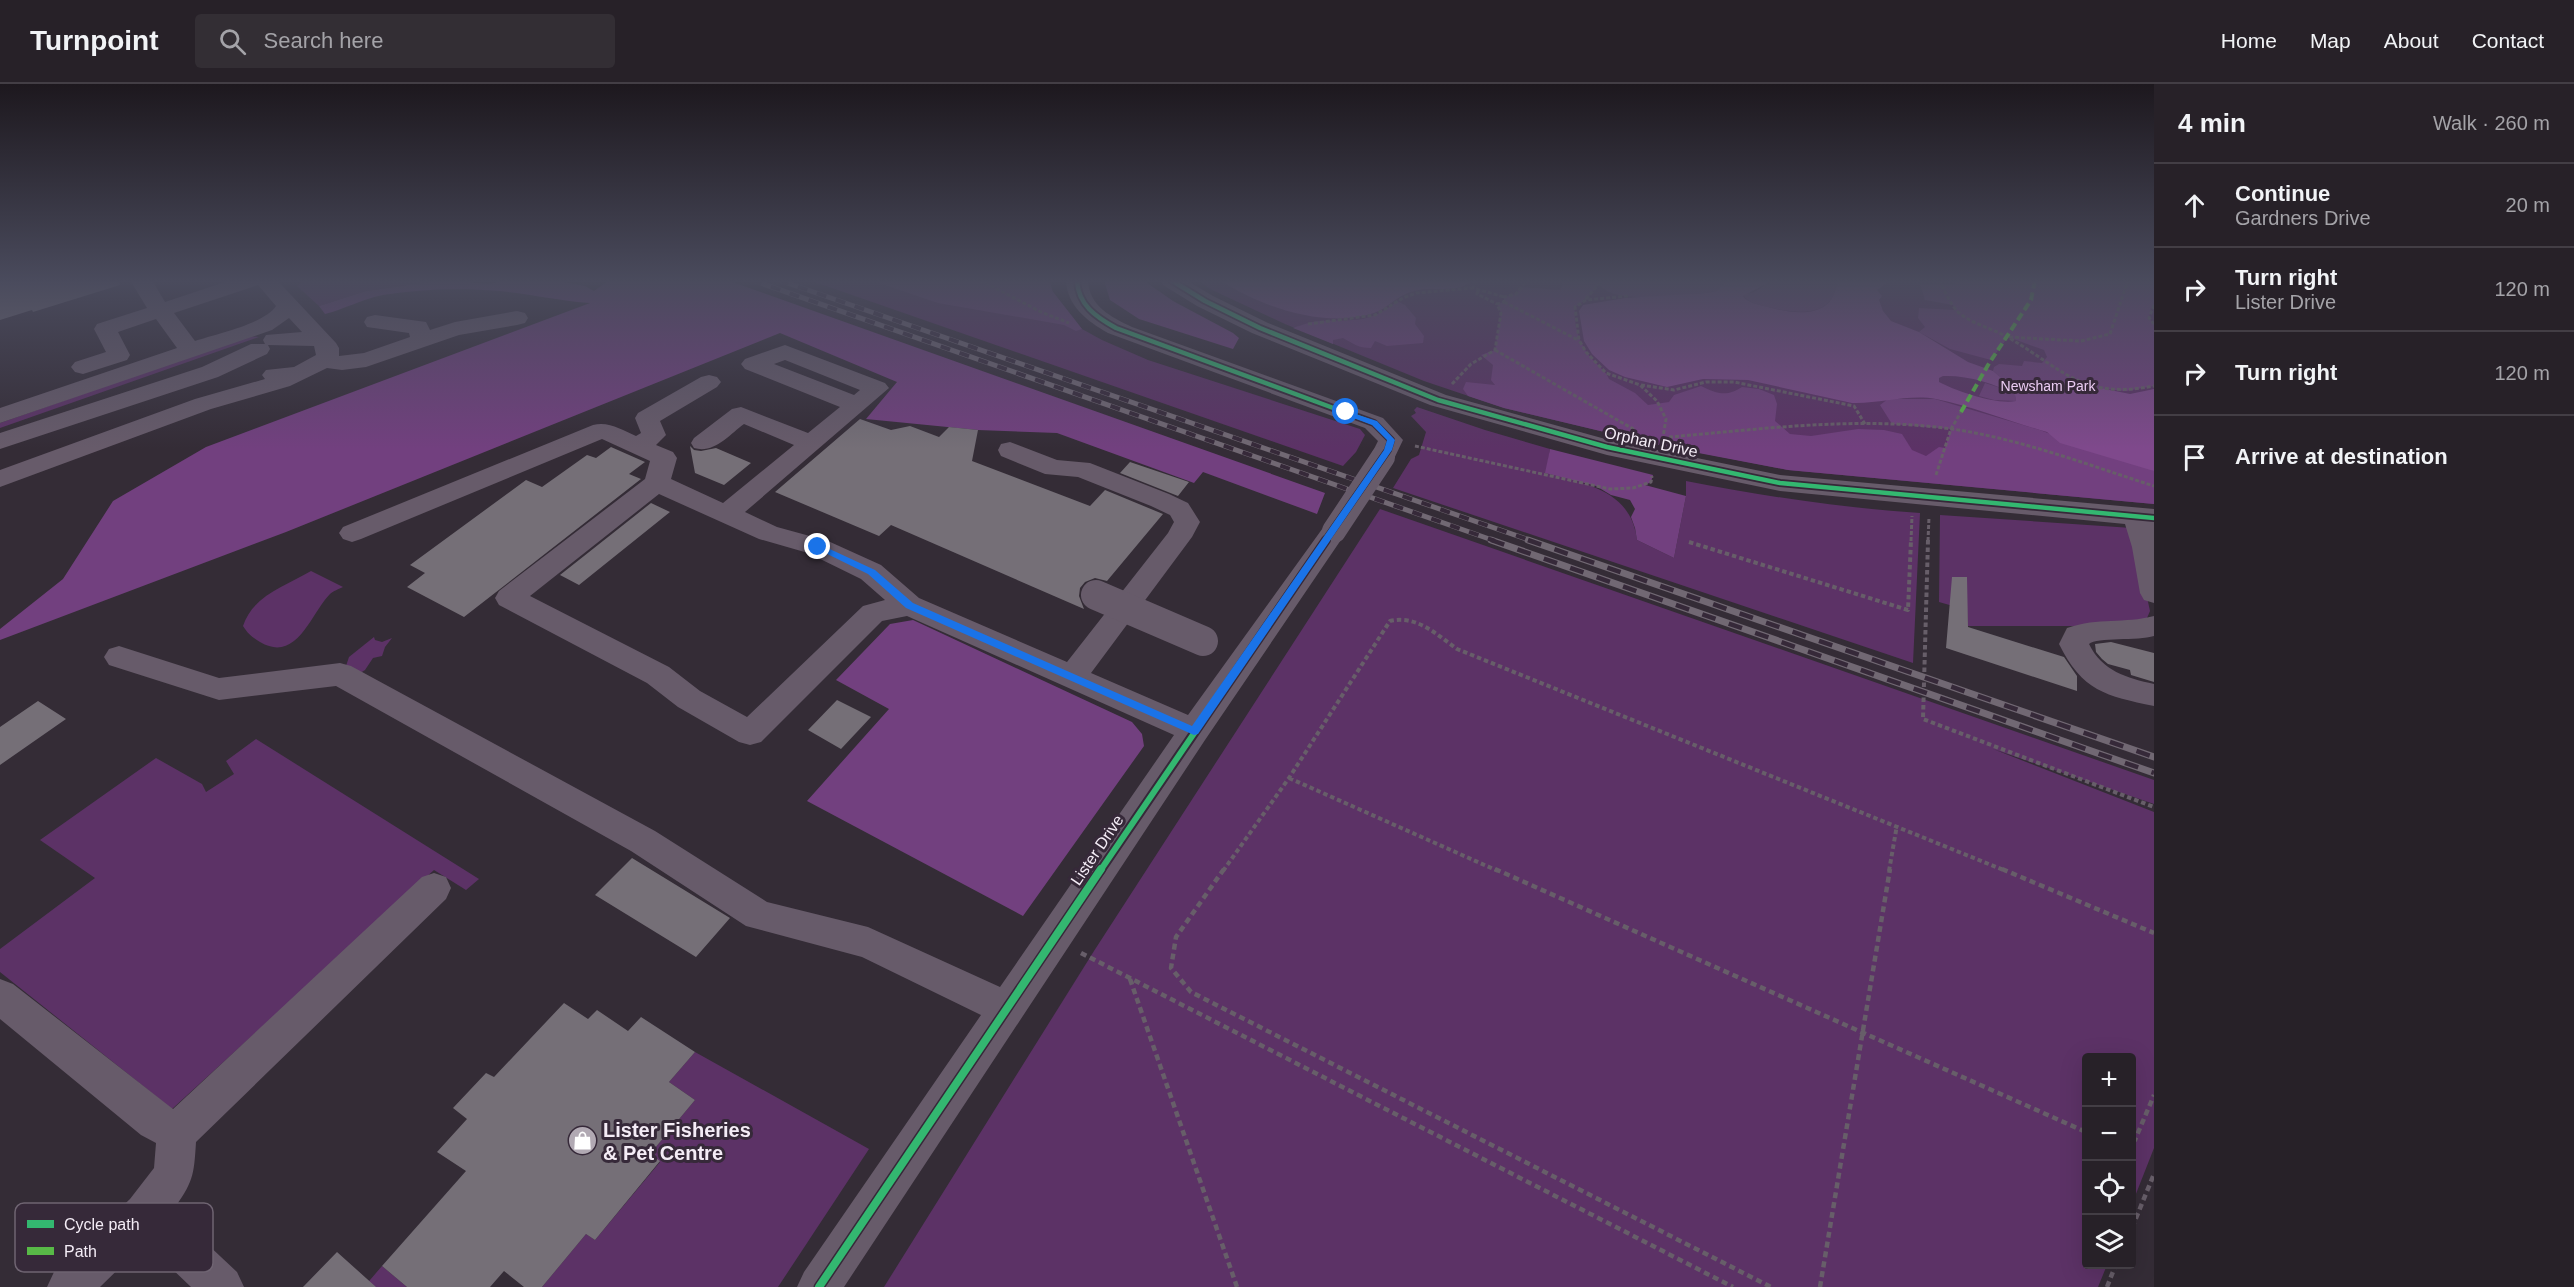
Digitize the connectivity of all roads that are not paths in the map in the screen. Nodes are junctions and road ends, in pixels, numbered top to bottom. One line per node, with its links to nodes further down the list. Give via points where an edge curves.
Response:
1 (109, 336): 15 (street, via 119,355)
2 (179, 336): 11 (street)
3 (313, 336): 10 (street)
4 (421, 336): 9 (street)
5 (433, 336): 9 (street)
6 (1135, 336): 34 (street, Lister Drive, bridge, via 1374,423 1391,440 1334,531)
7 (1279, 336): 27 (street, Orphan Drive, via 1438,400 1565,437 1658,443 1780,483)
8 (266, 338): 10 (street, via 307,338); 11 (street); 12 (street); 13 (street, via 256,359 261,368 276,375)
9 (422, 340): 10 (street, via 346,364 330,362)
10 (325, 350): 13 (street, via 315,367)
11 (190, 351): 17 (street)
12 (236, 362): 18 (street, via 202,372 170,375); 19 (street)
13 (295, 374): 24 (street)
14 (709, 382): 22 (street, via 647,418 654,435)
15 (0, 396)
16 (857, 405): 21 (street)
17 (0, 416)
18 (0, 434)
19 (0, 441)
20 (703, 443): 21 (street, via 741,414)
21 (812, 443): 26 (street)
22 (639, 446): 25 (street, via 664,458); 28 (street, via 602,430)
23 (1010, 450): 35 (street, via 1054,468 1081,468 1160,500 1179,509 1187,522)
24 (0, 479)
25 (657, 483): 26 (street); 31 (street, via 509,598 626,657 750,733 873,613)
26 (726, 514): 31 (street, via 768,534 818,547 871,572)
27 (2145, 517): 29 (street)
28 (352, 533)
29 (2154, 593)
30 (1096, 595): 34 (street, bridge)
31 (909, 605): 35 (street)
32 (2154, 626): 36 (street, via 2144,630 2088,630 2077,635 2074,644 2080,660 2092,674 2121,687)
33 (119, 657): 40 (street, via 219,689 340,674 642,841 758,915 868,943)
34 (1244, 658): 37 (street, Lister Drive)
35 (1072, 677): 37 (street)
36 (2154, 695)
37 (1194, 731): 40 (street, Lister Drive)
38 (434, 888): 41 (street)
39 (0, 996): 41 (street, via 155,1121)
40 (1007, 1009): 47 (street, Lister Drive)
41 (177, 1133): 42 (street, via 174,1175)
42 (153, 1203)
43 (85, 1272): 45 (street)
44 (206, 1272): 46 (street)
45 (69, 1287)
46 (222, 1287)
47 (819, 1287)

